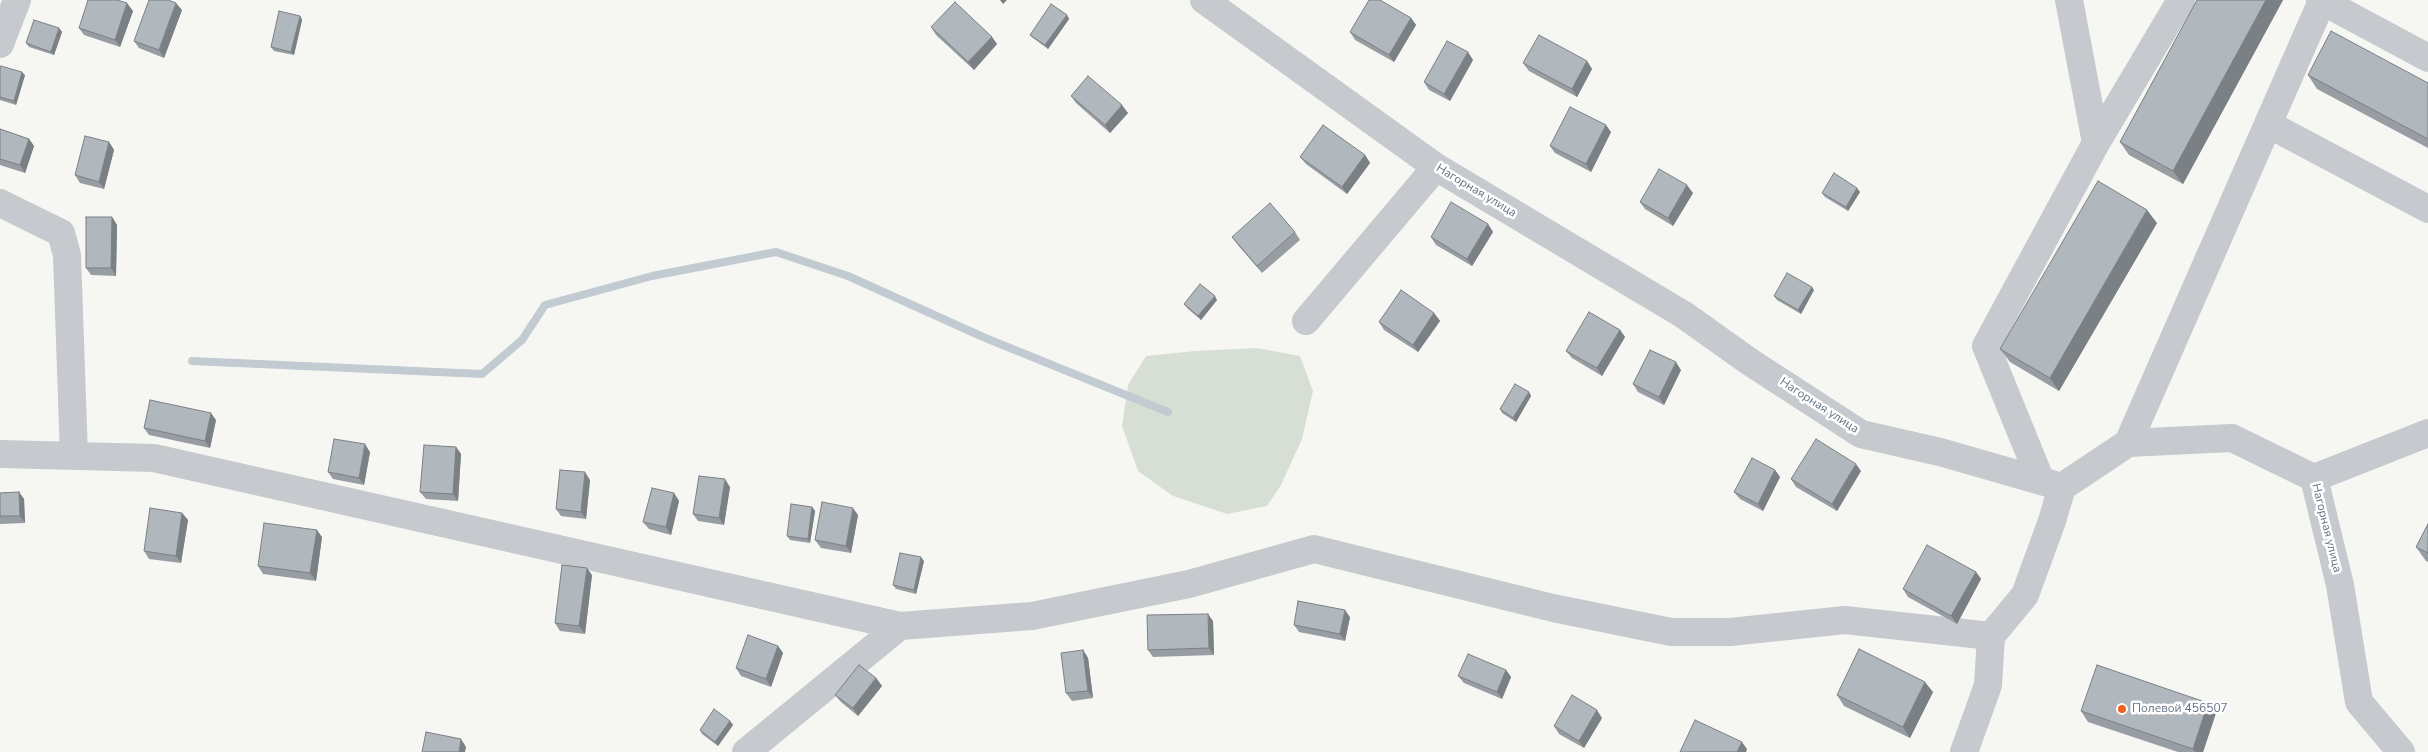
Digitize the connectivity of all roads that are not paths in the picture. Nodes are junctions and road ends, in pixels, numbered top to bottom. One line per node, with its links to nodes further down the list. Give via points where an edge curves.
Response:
1 (17, 0): 6 (street)
2 (1204, 0): 10 (street, Нагорная улица)
3 (2069, 0): 9 (street)
4 (2181, 0): 9 (street)
5 (2321, 1): 7 (street); 8 (street)
6 (0, 44)
7 (2428, 58)
8 (2268, 124): 12 (street); 15 (street)
9 (2096, 143): 19 (street, via 1986,346)
10 (1436, 167): 13 (street); 19 (street, Нагорная улица, via 1684,315 1861,434 1940,452)
11 (0, 203): 17 (street, via 61,233 67,255)
12 (2428, 209)
13 (1306, 321)
14 (2428, 433): 18 (street)
15 (2128, 443): 18 (street, Нагорная улица, via 2232,438); 19 (street)
16 (0, 454): 17 (street)
17 (74, 456): 20 (street, via 154,458)
18 (2314, 478): 24 (street, Нагорная улица, via 2340,585 2359,702)
19 (2051, 484): 21 (street, via 2052,521 2025,595)
20 (900, 626): 21 (street, via 1032,616 1189,584 1314,549 1553,608 1671,632 1730,632 1846,620); 22 (street)
21 (1991, 636): 23 (street, via 1988,685)
22 (746, 752)
23 (1964, 752)
24 (2401, 752)

